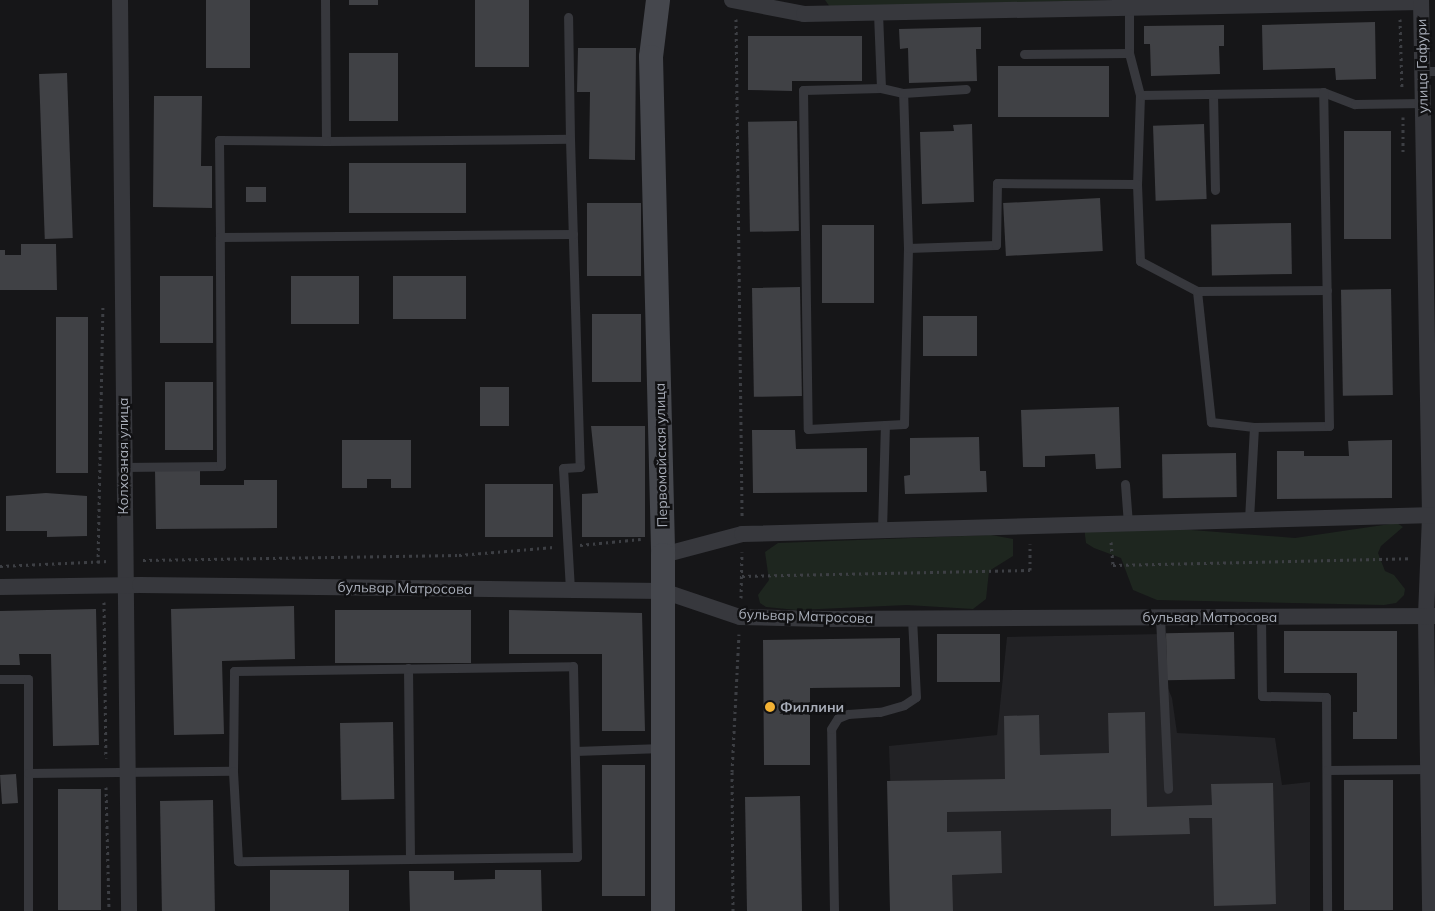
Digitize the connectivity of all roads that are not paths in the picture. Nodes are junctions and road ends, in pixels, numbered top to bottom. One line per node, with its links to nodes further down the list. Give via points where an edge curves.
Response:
1 (120, 0): 32 (street, Колхозная улица)
2 (325, 0): 21 (lane)
3 (658, 0): 38 (street, Первомайская улица, via 651,57)
4 (734, 1): 6 (street)
5 (1421, 1): 7 (street); 12 (street, улица Гафури)
6 (772, 4): 8 (street, via 804,14)
7 (1129, 8): 8 (street); 10 (lane)
8 (878, 13): 13 (lane)
9 (568, 17): 20 (lane)
10 (1129, 53): 11 (lane); 18 (lane)
11 (1024, 54)
12 (1428, 71): 19 (street, улица Гафури)
13 (882, 88): 16 (lane); 30 (lane, via 803,90 808,429)
14 (966, 89): 16 (lane)
15 (1323, 92): 17 (lane); 19 (lane, via 1355,104); 27 (lane)
16 (903, 93): 26 (lane)
17 (1213, 94): 18 (lane); 23 (lane)
18 (1140, 95): 22 (lane)
19 (1422, 102): 29 (street, улица Гафури)
20 (570, 139): 21 (lane); 24 (lane)
21 (326, 141): 25 (lane, via 219,140)
22 (1137, 184): 26 (lane, via 997,183 996,245); 28 (lane, via 1140,261)
23 (1215, 190)
24 (573, 234): 25 (lane); 41 (lane, via 580,467 563,468)
25 (220, 237): 32 (lane, via 221,466)
26 (908, 248): 30 (lane, via 904,424)
27 (1326, 290): 28 (lane); 31 (lane, via 1329,426)
28 (1197, 291): 31 (lane, via 1211,422)
29 (1431, 366): 34 (street, улица Гафури)
30 (885, 425): 37 (lane)
31 (1254, 427): 35 (lane)
32 (123, 467): 39 (street, Колхозная улица)
33 (1125, 484): 36 (lane)
34 (1433, 516): 35 (street); 43 (street, улица Гафури, via 1427,558)
35 (1249, 520): 36 (street)
36 (1128, 524): 37 (street)
37 (882, 530): 38 (street, via 742,534)
38 (663, 555): 42 (street, Первомайская улица)
39 (124, 586): 40 (street, бульвар Матросова, via 102,594); 41 (street, бульвар Матросова); 54 (street, Колхозная улица)
40 (0, 587)
41 (570, 590): 42 (street, бульвар Матросова)
42 (663, 591): 46 (street, бульвар Матросова, via 740,617); 49 (street, Первомайская улица)
43 (1431, 616): 45 (street, бульвар Матросова); 51 (street, улица Гафури)
44 (1160, 617): 45 (street, бульвар Матросова); 46 (street, бульвар Матросова); 56 (lane)
45 (1261, 617): 52 (lane, via 1262,696 1326,697)
46 (912, 618): 61 (lane, via 916,697 904,705 880,712 848,714 838,718 831,729)
47 (408, 668): 50 (lane, via 573,666); 53 (lane, via 234,671); 57 (lane)
48 (0, 679): 55 (lane, via 28,679)
49 (663, 748): 50 (lane); 60 (street, Первомайская улица)
50 (575, 751): 57 (lane, via 577,857)
51 (1431, 769): 52 (lane); 63 (street, улица Гафури)
52 (1326, 770): 62 (lane)
53 (233, 771): 54 (lane); 57 (lane, via 238,861)
54 (128, 772): 55 (lane); 59 (street, Колхозная улица)
55 (28, 774): 58 (lane)
56 (1168, 790)
57 (410, 859)
58 (28, 911)
59 (129, 911)
60 (663, 911)
61 (834, 911)
62 (1327, 911)
63 (1430, 911)

